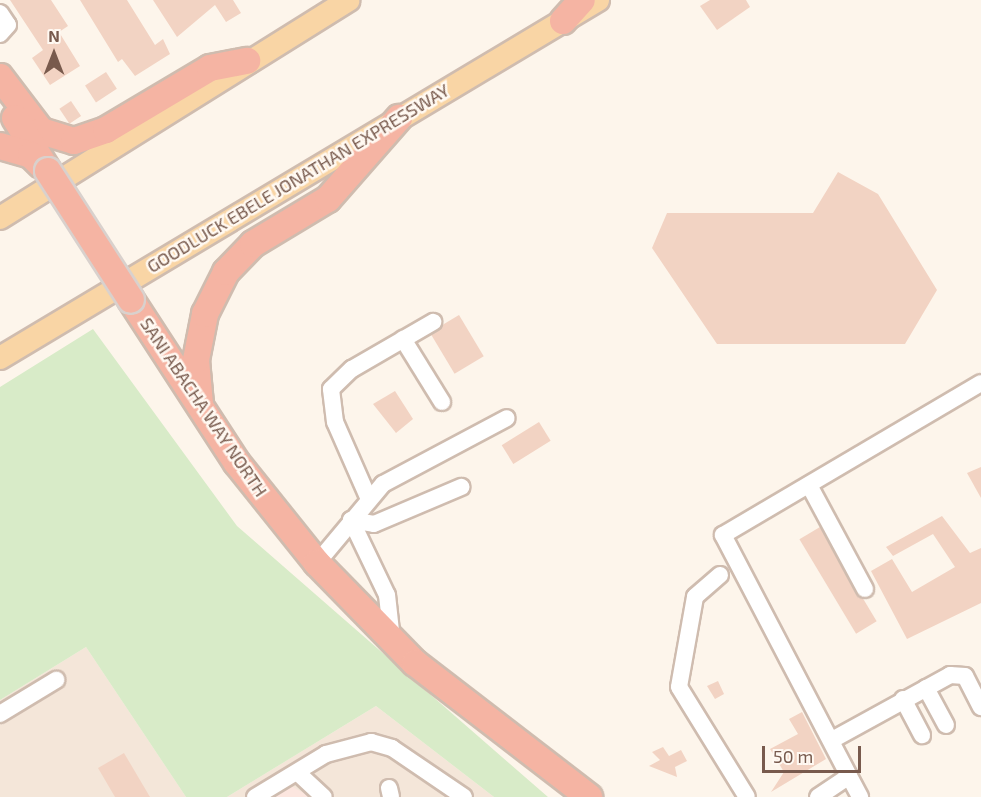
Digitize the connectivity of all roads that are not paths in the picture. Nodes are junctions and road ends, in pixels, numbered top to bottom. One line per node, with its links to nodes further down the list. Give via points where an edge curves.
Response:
1 (349, 0): 7 (main road)
2 (582, 0): 5 (highway)
3 (598, 0): 5 (main road, GOODLUCK EBELE JONATHAN EXPRESSWAY)
4 (0, 13): 6 (lane, via 8,24)
5 (563, 21): 10 (main road, GOODLUCK EBELE JONATHAN EXPRESSWAY)
6 (0, 34)
7 (247, 61): 8 (highway, via 210,68 92,137 62,141 41,131); 13 (main road)
8 (0, 77)
9 (0, 95): 12 (highway, SANI ABACHA WAY NORTH)
10 (399, 118): 16 (main road, GOODLUCK EBELE JONATHAN EXPRESSWAY); 19 (highway, via 328,199 253,244 226,272 205,314 196,360)
11 (0, 146): 12 (highway, via 31,155)
12 (48, 171): 19 (highway, SANI ABACHA WAY NORTH, bridge)
13 (0, 218)
14 (433, 322): 15 (lane)
15 (404, 339): 18 (lane); 23 (lane, via 341,376 331,389 330,408)
16 (0, 358)
17 (981, 383): 21 (lane)
18 (442, 402)
19 (200, 408): 25 (highway, SANI ABACHA WAY NORTH)
20 (507, 418): 23 (lane, via 401,472)
21 (810, 485): 27 (lane); 36 (lane, via 729,529 723,543)
22 (461, 487): 24 (lane, via 374,524)
23 (368, 497): 24 (lane)
24 (351, 520): 25 (lane); 28 (lane, via 387,595)
25 (317, 563): 28 (highway, SANI ABACHA WAY NORTH)
26 (720, 575): 43 (lane, via 695,597 679,687)
27 (865, 589)
28 (392, 640): 42 (highway, SANI ABACHA WAY NORTH)
29 (56, 680): 33 (lane)
30 (926, 688): 31 (lane); 32 (lane, via 950,675 964,676); 34 (lane)
31 (903, 699): 35 (lane); 36 (lane)
32 (981, 707)
33 (0, 714)
34 (946, 725)
35 (922, 735)
36 (832, 740): 38 (lane)
37 (298, 773): 39 (lane); 40 (lane); 41 (lane, via 345,746 382,743)
38 (849, 776): 44 (lane); 45 (lane)
39 (255, 797)
40 (324, 797)
41 (464, 797)
42 (589, 797)
43 (747, 797)
44 (818, 797)
45 (860, 797)

